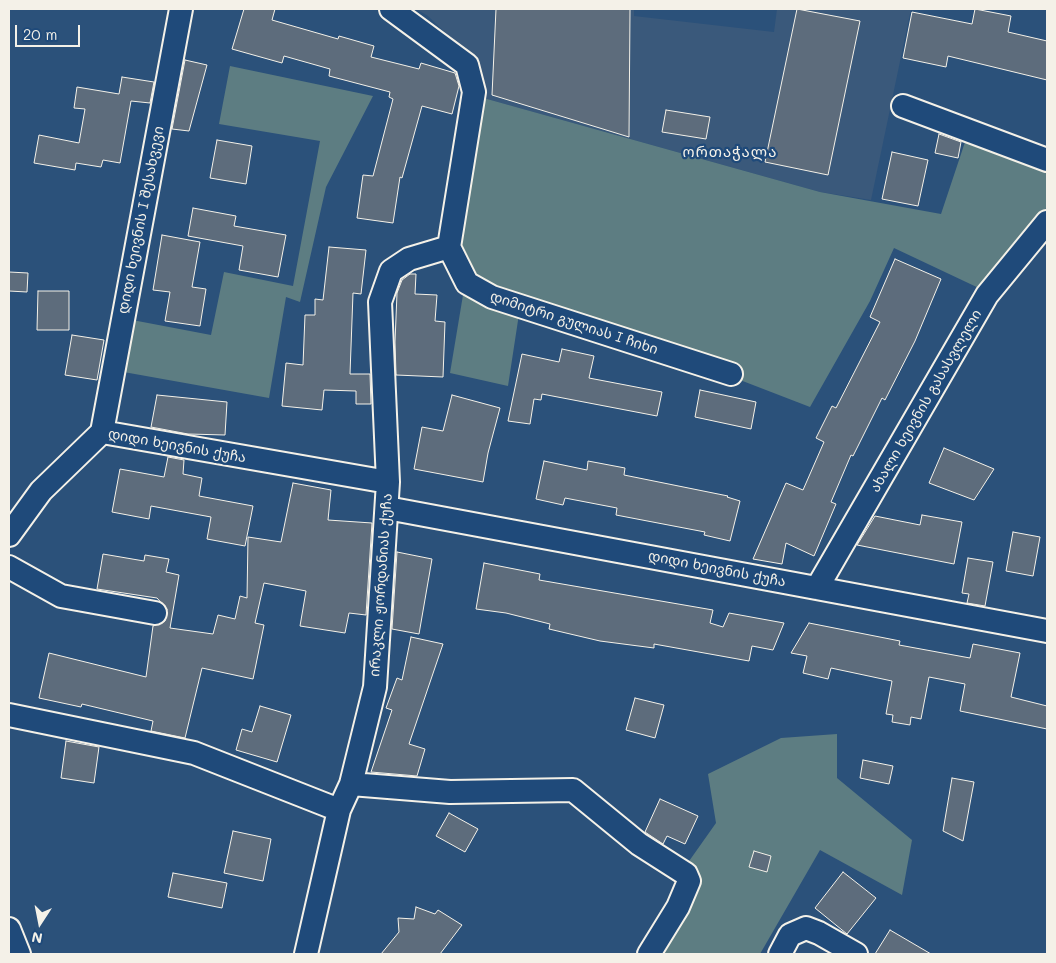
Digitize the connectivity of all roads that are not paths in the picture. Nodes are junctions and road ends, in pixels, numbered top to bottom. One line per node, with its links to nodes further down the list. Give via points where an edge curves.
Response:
1 (181, 9): 8 (street, დიდი ხეივნის I შესახვევი)
2 (391, 9): 6 (street, via 467,65 474,92)
3 (903, 106): 4 (street)
4 (1047, 160)
5 (1047, 222): 13 (street, ახალი ხეივნის გასასვლელი, via 987,295)
6 (449, 247): 7 (street, დიმიტრი გულიას I ჩიხი, via 467,283 492,297); 9 (street, ირაკლი ჟორდანიას ქუჩა, via 409,259 391,271 380,302)
7 (731, 374)
8 (102, 432): 9 (street, დიდი ხეივნის ქუჩა); 11 (street, დიდი ხეივნის ქუჩა, via 41,491)
9 (388, 482): 10 (street, ირაკლი ჟორდანიას ქუჩა)
10 (387, 508): 13 (street, დიდი ხეივნის ქუჩა); 17 (street, ირაკლი ჟორდანიას ქუჩა, via 374,687)
11 (9, 535)
12 (9, 567): 14 (street, via 61,596)
13 (817, 588): 15 (street, დიდი ხეივნის ქუჩა)
14 (155, 614)
15 (1047, 631)
16 (9, 715): 18 (street, via 194,753)
17 (351, 784): 18 (street, ირაკლი ჟორდანიას ქუჩა); 22 (street, via 450,792 573,790 639,844 686,874 689,882 678,907)
18 (339, 810): 21 (street, ირაკლი ჟორდანიას ქუჩა)
19 (9, 929): 20 (street)
20 (18, 954)
21 (306, 954)
22 (649, 954)
23 (780, 954): 24 (street, via 790,935 806,928)
24 (856, 954)

